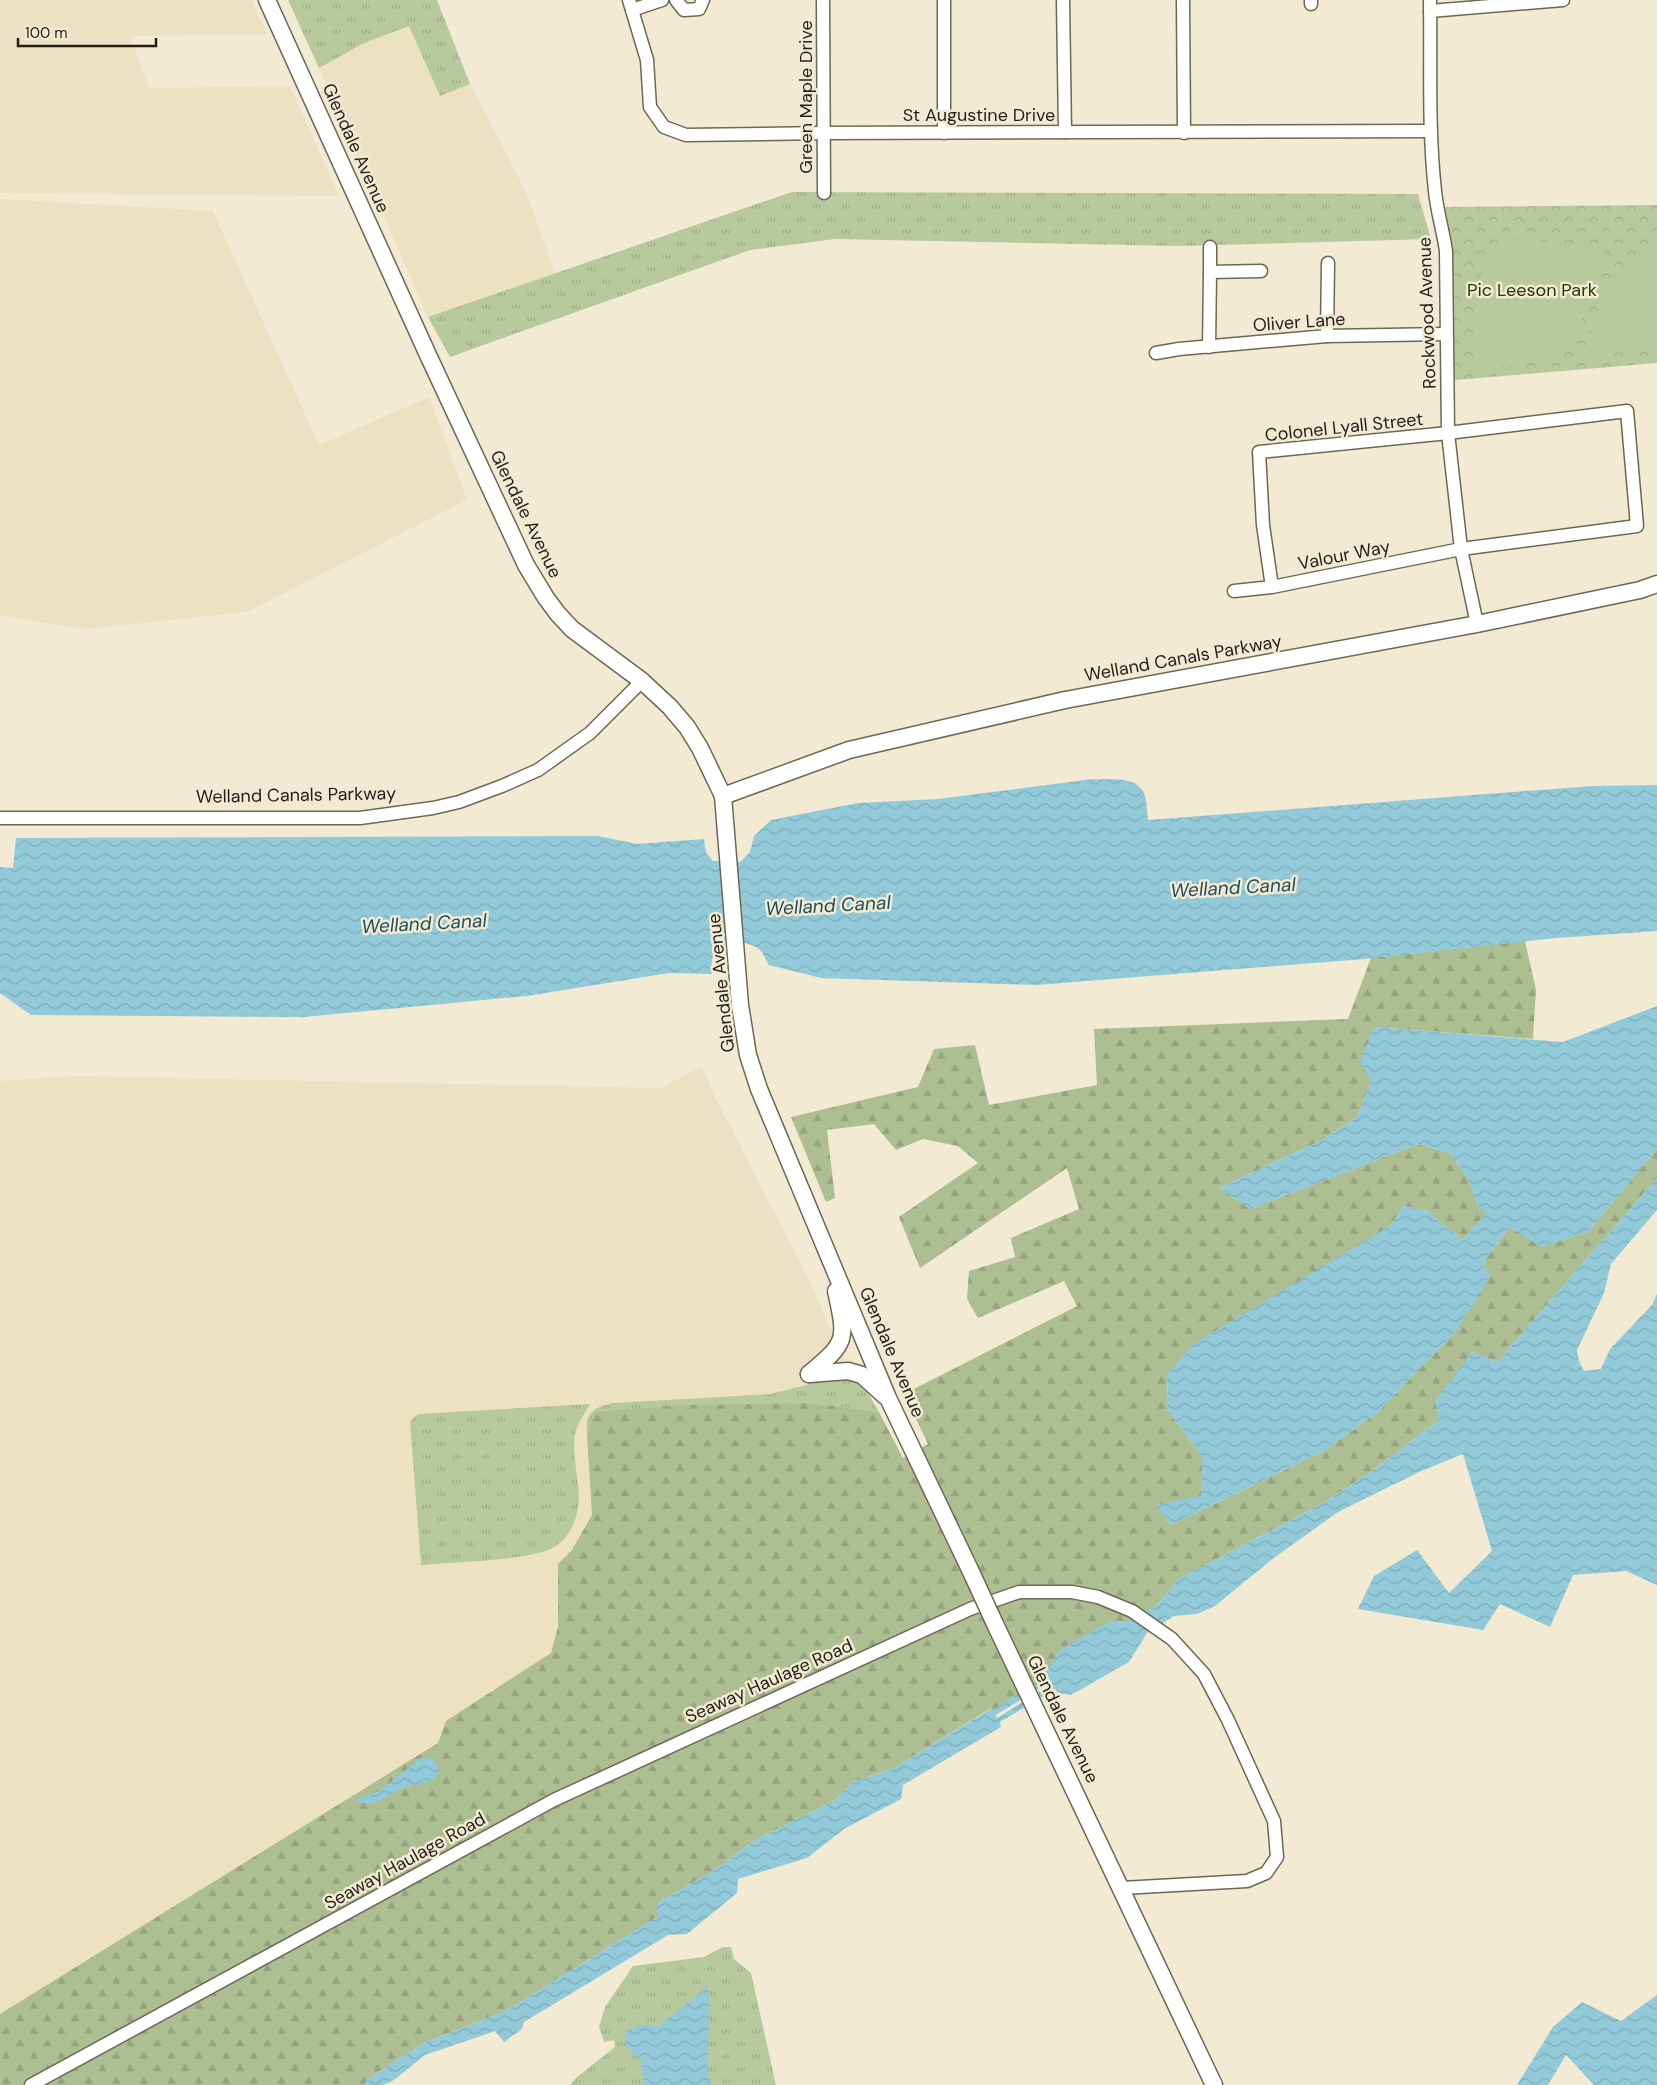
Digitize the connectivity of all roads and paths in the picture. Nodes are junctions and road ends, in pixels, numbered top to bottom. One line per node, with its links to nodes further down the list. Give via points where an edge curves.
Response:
1 (267, 0): 32 (main road, Glendale Avenue, via 526,565 546,598 572,629)
2 (662, 0): 10 (street)
3 (676, 0): 4 (street, via 684,10 699,9)
4 (704, 0)
5 (823, 0): 14 (street, Green Maple Drive)
6 (944, 0): 15 (street)
7 (1064, 0): 13 (street)
8 (1183, 0): 16 (street)
9 (1563, 0): 11 (street)
10 (631, 5): 14 (street, St Augustine Drive, via 648,60 650,107 664,126 686,135)
11 (1430, 6): 12 (street, Rockwood Avenue)
12 (1430, 131): 16 (street, St Augustine Drive); 22 (street, Rockwood Avenue, via 1437,211 1446,251)
13 (1064, 132): 15 (street, St Augustine Drive); 16 (street, St Augustine Drive)
14 (825, 133): 15 (street, St Augustine Drive); 17 (street, Green Maple Drive)
15 (944, 133)
16 (1184, 133)
17 (824, 194)
18 (1210, 247): 21 (street)
19 (1328, 264): 23 (street)
20 (1261, 271): 21 (street)
21 (1210, 272): 24 (street)
22 (1446, 334): 23 (street, Oliver Lane); 26 (street, Rockwood Avenue)
23 (1327, 336): 24 (street, Oliver Lane)
24 (1209, 347): 25 (street, Oliver Lane)
25 (1156, 354)
26 (1448, 433): 27 (street, Rockwood Avenue); 27 (street, Valour Way, via 1626,411 1637,526); 29 (street, Colonel Lyall Street, via 1259,452 1263,525)
27 (1461, 549): 29 (street, Valour Way); 31 (street, Rockwood Avenue)
28 (1657, 584): 31 (main road, Welland Canals Parkway)
29 (1272, 587): 30 (street, Valour Way)
30 (1234, 591)
31 (1477, 624): 33 (main road, Welland Canals Parkway, via 1046,704 849,750)
32 (642, 681): 33 (main road, Glendale Avenue, via 687,727); 34 (street, Welland Canals Parkway, via 590,733 538,770 459,802 433,808 360,818)
33 (723, 796): 35 (main road, Glendale Avenue, via 740,1005 748,1055 759,1089)
34 (0, 818)
35 (830, 1258): 36 (main road, Glendale Avenue); 36 (main road, via 842,1338 838,1348 809,1374 839,1371 862,1375)
36 (888, 1398): 37 (main road, Glendale Avenue, bridge)
37 (1122, 1888): 38 (street, Seaway Haulage Road, via 1247,1880 1266,1873 1277,1857 1274,1821 1204,1674 1172,1639 1132,1611 1098,1597 1072,1592 1019,1592 970,1610 554,1800); 39 (main road, Glendale Avenue)
38 (31, 2085)
39 (1214, 2085)

